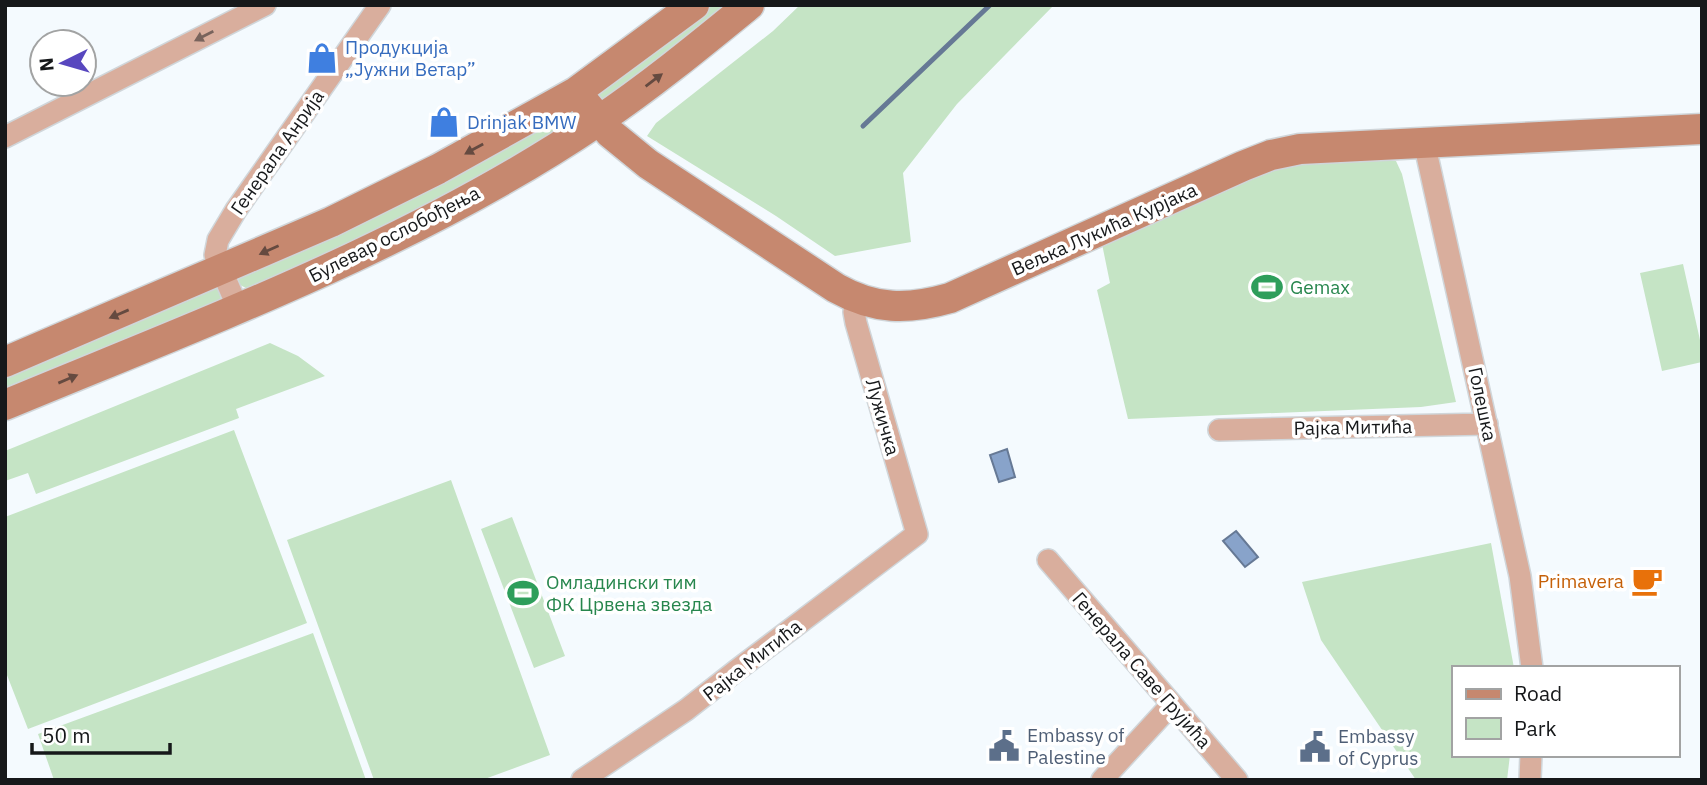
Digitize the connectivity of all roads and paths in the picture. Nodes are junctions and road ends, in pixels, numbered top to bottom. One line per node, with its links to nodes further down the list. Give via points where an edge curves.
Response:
1 (265, 5): 8 (street, one-way to 8)
2 (380, 5): 10 (street, Генерала Анрија, via 223,231 215,251)
3 (694, 5): 5 (main road, Булевар ослобођења)
4 (749, 5): 6 (main road, Булевар ослобођења, one-way to 4)
5 (576, 92): 6 (main road, Вељка Лукића Курјака); 10 (main road, Булевар ослобођења, one-way to 10, via 384,197)
6 (599, 121): 11 (main road, Вељка Лукића Курјака, via 648,164); 12 (main road, Булевар ослобођења, via 393,238)
7 (1702, 129): 9 (main road, Вељка Лукића Курјака)
8 (6, 134)
9 (1424, 142): 11 (main road, Вељка Лукића Курјака, via 1271,155 950,298 914,306 884,306); 15 (street, Голешка)
10 (221, 271): 12 (street, Генерала Анрија); 13 (main road, Булевар ослобођења, one-way to 13)
11 (856, 299): 17 (street, Лужичка, via 856,323)
12 (238, 308): 14 (main road, Булевар ослобођења, one-way to 12)
13 (5, 362)
14 (5, 405)
15 (1488, 424): 16 (street, Рајка Митића); 19 (street, Голешка, via 1520,576)
16 (1219, 430)
17 (917, 534): 22 (street, Рајка Митића, via 687,710)
18 (1048, 560): 20 (street, Генерала Саве Грујића)
19 (1532, 666)
20 (1171, 705): 23 (street); 24 (street, Генерала Саве Грујића)
21 (1531, 757): 25 (street)
22 (582, 780)
23 (1102, 780)
24 (1237, 780)
25 (1530, 780)

